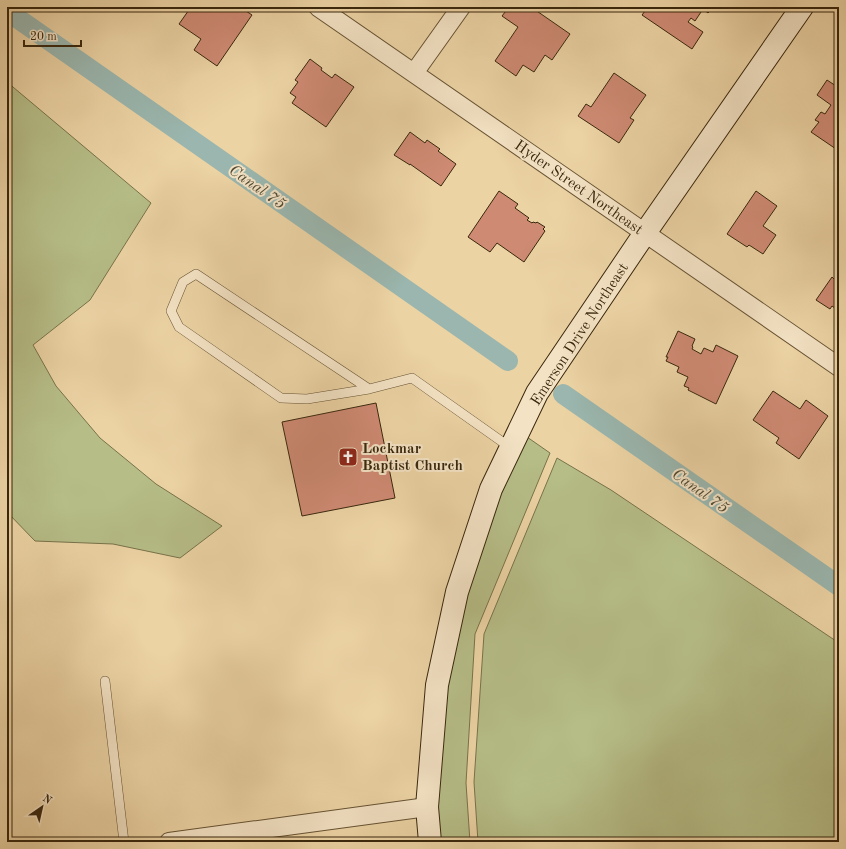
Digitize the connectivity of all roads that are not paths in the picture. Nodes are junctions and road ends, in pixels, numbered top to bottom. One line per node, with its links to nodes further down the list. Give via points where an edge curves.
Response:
1 (318, 7): 4 (street, Hyder Street Northeast)
2 (461, 7): 4 (street)
3 (802, 7): 5 (street, Emerson Drive Northeast)
4 (414, 73): 5 (street, Hyder Street Northeast)
5 (645, 233): 6 (street, Hyder Street Northeast); 8 (street, Emerson Drive Northeast, via 538,393)
6 (839, 368)
7 (369, 389): 7 (lane, via 196,274 183,282 172,311 179,327 281,398 307,399); 8 (lane, via 412,378)
8 (511, 448): 10 (street, Emerson Drive Northeast, via 491,489 457,592 437,685)
9 (105, 681): 11 (lane)
10 (427, 806): 12 (street); 13 (street, Emerson Drive Northeast)
11 (124, 842)
12 (169, 842)
13 (430, 842)

